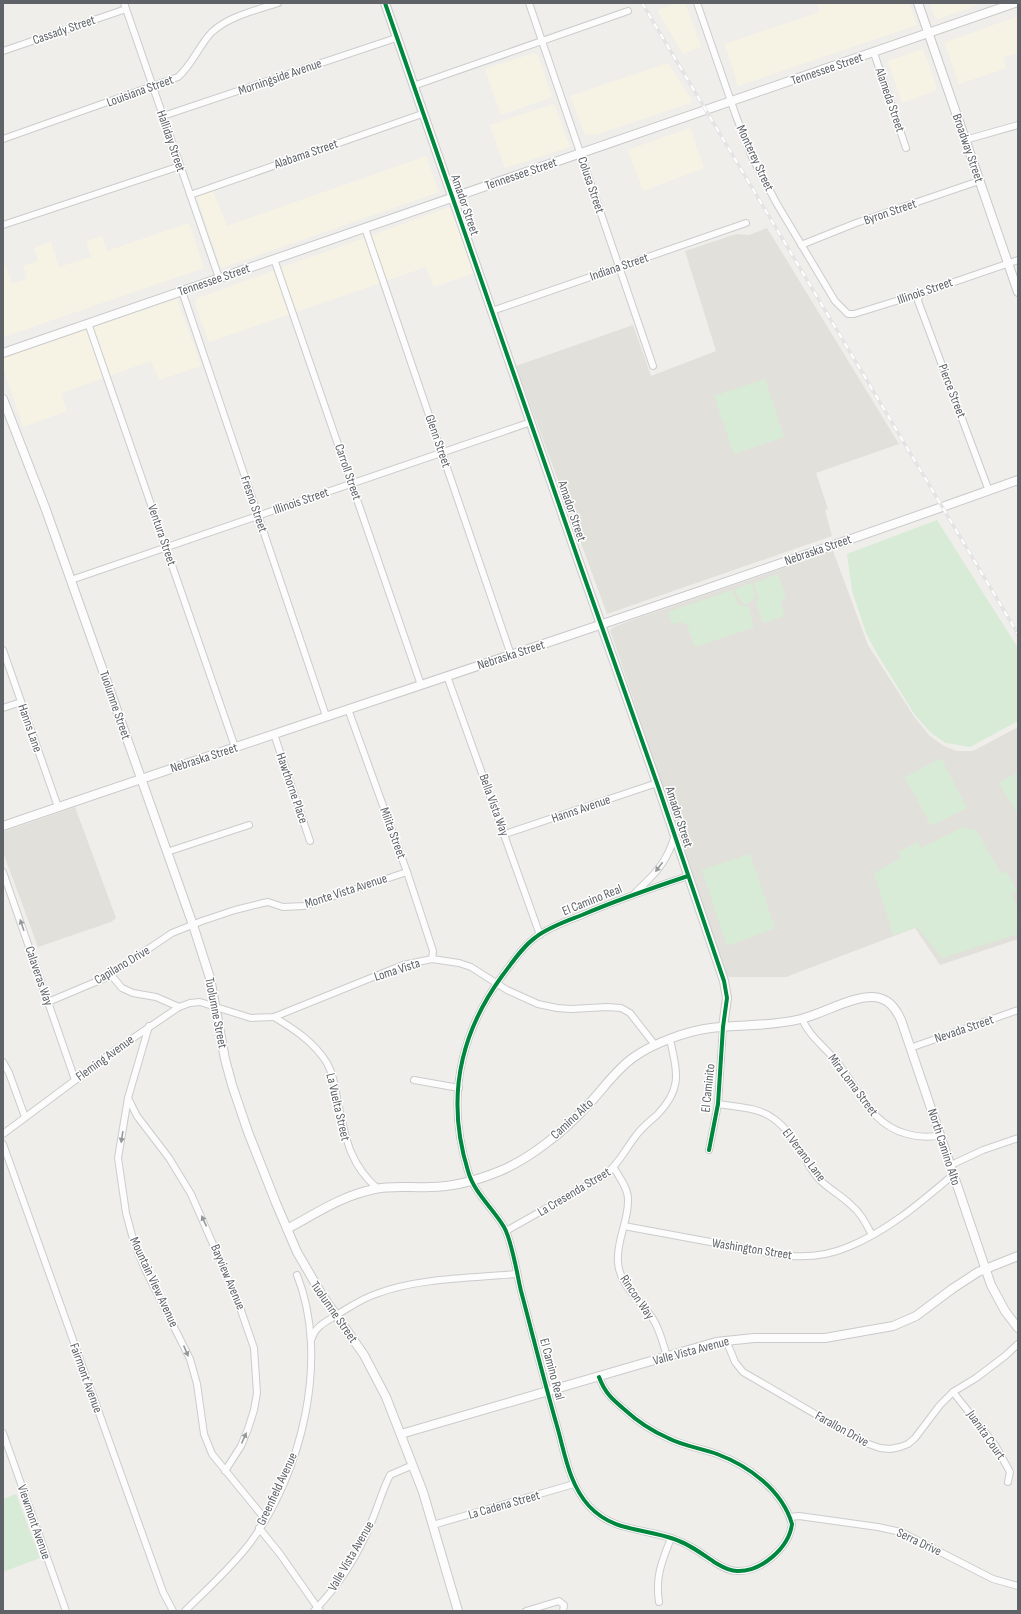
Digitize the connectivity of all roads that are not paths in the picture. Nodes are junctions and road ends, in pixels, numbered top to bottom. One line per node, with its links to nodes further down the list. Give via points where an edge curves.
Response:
1 (278, 3): 15 (street, Louisiana Street, via 232,19 217,28 186,71)
2 (385, 3): 10 (street, Amador Street)
3 (529, 3): 11 (street, Colusa Street)
4 (697, 3): 16 (street, Monterey Street)
5 (918, 3): 9 (street, Broadway Street)
6 (1017, 4): 9 (street, Tennessee Street)
7 (125, 6): 12 (street, Cassady Street); 15 (street, Halliday Street)
8 (628, 12): 11 (street)
9 (929, 34): 13 (street, Tennessee Street); 21 (street, Broadway Street)
10 (396, 38): 14 (street, Amador Street); 18 (street, Morningside Avenue)
11 (542, 41): 14 (street); 23 (street, Colusa Street)
12 (3, 51)
13 (874, 53): 16 (street, Tennessee Street); 22 (street, Alameda Street)
14 (412, 86): 17 (street, Amador Street)
15 (153, 87): 18 (street, Halliday Street); 20 (street, Louisiana Street)
16 (731, 102): 23 (street, Tennessee Street); 31 (street, Monterey Street, via 752,157)
17 (422, 114): 26 (street, Alabama Street); 27 (street, Amador Street)
18 (163, 116): 24 (street, Halliday Street)
19 (1018, 125): 21 (street)
20 (3, 139)
21 (965, 140): 25 (street, Broadway Street)
22 (906, 148)
23 (581, 153): 27 (street, Tennessee Street); 35 (street, Colusa Street)
24 (180, 166): 26 (street, Halliday Street); 29 (street)
25 (979, 181): 31 (street, Byron Street); 34 (street, Broadway Street)
26 (190, 195): 36 (street, Halliday Street)
27 (452, 198): 30 (street, Tennessee Street); 41 (street, Amador Street)
28 (746, 223): 35 (street, Indiana Street)
29 (3, 225)
30 (365, 228): 32 (street, Tennessee Street); 47 (street, Glenn Street)
31 (801, 244): 40 (street, Monterey Street)
32 (274, 259): 36 (street, Tennessee Street); 49 (street, Carroll Street)
33 (1018, 260): 34 (street, Illinois Street)
34 (1008, 264): 38 (street, Broadway Street); 39 (street, Illinois Street)
35 (619, 267): 41 (street, Indiana Street); 44 (street, Colusa Street)
36 (219, 278): 37 (street, Tennessee Street)
37 (182, 291): 42 (street, Tennessee Street); 51 (street, Fresno Street)
38 (1018, 292)
39 (922, 293): 40 (street, Illinois Street, via 854,314 848,314); 50 (street, Pierce Street, via 918,301)
40 (835, 302)
41 (492, 310): 46 (street, Amador Street)
42 (88, 323): 43 (street, Tennessee Street); 52 (street, Ventura Street)
43 (3, 353)
44 (653, 366)
45 (3, 399): 53 (street, Tuolumne Street)
46 (531, 422): 47 (street, Illinois Street); 54 (street, Amador Street)
47 (442, 452): 49 (street, Illinois Street); 56 (street, Glenn Street)
48 (1018, 480): 50 (street, Nebraska Street)
49 (352, 483): 51 (street, Illinois Street); 58 (street, Carroll Street)
50 (989, 490): 54 (street, Nebraska Street)
51 (258, 516): 52 (street, Illinois Street); 62 (street, Fresno Street)
52 (166, 547): 53 (street, Illinois Street); 64 (street, Ventura Street)
53 (71, 580): 65 (street, Tuolumne Street)
54 (601, 625): 56 (street, Nebraska Street); 66 (street, Amador Street)
55 (3, 650): 59 (street, Hanns Lane)
56 (511, 655): 57 (street, Nebraska Street)
57 (448, 676): 58 (street, Nebraska Street); 70 (street, Bella Vista Way)
58 (421, 685): 61 (street, Nebraska Street)
59 (21, 702): 60 (street); 67 (street, Hanns Lane)
60 (3, 708)
61 (348, 709): 62 (street, Nebraska Street); 75 (street, Milita Street)
62 (326, 716): 63 (street, Nebraska Street)
63 (274, 734): 64 (street, Nebraska Street); 72 (street, Hawthorne Place)
64 (235, 747): 65 (street, Nebraska Street)
65 (141, 779): 67 (street, Nebraska Street); 73 (street, Tuolumne Street)
66 (657, 783): 70 (street, Hanns Avenue); 71 (street, Amador Street)
67 (58, 807): 69 (street, Nebraska Street)
68 (249, 825): 73 (street)
69 (3, 826)
70 (505, 834): 79 (street, Bella Vista Way)
71 (675, 835): 76 (street, Amador Street); 77 (street, one-way to 77, via 662,863)
72 (310, 841)
73 (167, 852): 78 (street, Tuolumne Street)
74 (3, 872): 83 (street, Calaveras Way, one-way to 74)
75 (407, 872): 78 (street, Monte Vista Avenue, via 304,906 283,907 268,902 235,910); 80 (street, Milita Street, via 433,951)
76 (688, 876): 77 (street, El Camino Real); 91 (street, Amador Street, via 726,990)
77 (634, 894): 79 (street, El Camino Real)
78 (193, 925): 81 (street, Capilano Drive, via 172,933); 86 (street, Tuolumne Street, via 210,978)
79 (540, 935): 82 (street, El Camino Real, via 518,955)
80 (432, 959): 82 (street, Loma Vista, via 471,967); 88 (street, Loma Vista, via 403,965)
81 (111, 974): 83 (street, Capilano Drive); 85 (street, via 122,988 156,997)
82 (497, 983): 93 (street, Loma Vista, via 522,998 557,1008 621,1008 630,1013); 98 (street, El Camino Real, via 477,1017 466,1045)
83 (48, 1002): 96 (street, Calaveras Way)
84 (850, 1002): 89 (street, Camino Alto); 94 (street, North Camino Alto, via 872,997 891,1003 901,1020)
85 (179, 1007): 86 (street, Fleming Avenue, via 200,1002); 90 (street, Fleming Avenue)
86 (215, 1007): 88 (street, Loma Vista, via 251,1018); 113 (street, Tuolumne Street, via 221,1044 235,1095)
87 (1018, 1010): 94 (street, Nevada Street)
88 (274, 1017): 111 (street, La Vuelta Street, via 311,1042 327,1063 334,1082 348,1146 359,1170)
89 (802, 1019): 91 (street, Camino Alto, via 763,1025); 103 (street, Mira Loma Street, via 806,1029 838,1062 869,1108 884,1124 912,1135)
90 (149, 1026): 96 (street, Fleming Avenue); 99 (street, Mountain View Avenue)
91 (723, 1027): 92 (street, Camino Alto); 100 (street, El Caminito)
92 (670, 1039): 93 (street, Camino Alto); 108 (street, La Cresenda Street, via 677,1080 674,1091 667,1105 635,1136)
93 (655, 1045): 110 (street, Camino Alto, via 626,1063 585,1108 548,1141 502,1170)
94 (910, 1048): 103 (street, North Camino Alto)
95 (3, 1062): 101 (street)
96 (75, 1080): 101 (street, Fleming Avenue)
97 (414, 1080): 98 (street)
98 (459, 1088): 110 (street, El Camino Real, via 459,1132)
99 (128, 1098): 132 (street, Mountain View Avenue, one-way to 132, via 118,1158 122,1192 133,1239 144,1267 190,1359 197,1384 204,1434 212,1454); 132 (street, Bayview Avenue, one-way to 99, via 241,1446 254,1410 257,1393 254,1348 234,1292 191,1194 169,1158 137,1116)
100 (718, 1104): 106 (street, El Caminito); 115 (street, El Verano Lane, via 765,1113 774,1119 790,1136 820,1179 862,1216)
101 (25, 1117): 102 (street, Fleming Avenue)
102 (3, 1134)
103 (940, 1135): 107 (street, North Camino Alto)
104 (1018, 1138): 107 (street)
105 (3, 1144): 144 (street, Fairmont Avenue, via 163,1592)
106 (709, 1150)
107 (951, 1165): 109 (street, North Camino Alto)
108 (614, 1168): 112 (street, Rincon Way, via 628,1198); 114 (street, La Cresenda Street)
109 (953, 1175): 115 (street, Washington Street, via 890,1225); 117 (street, North Camino Alto)
110 (472, 1182): 111 (street, Camino Alto, via 432,1187); 114 (street, El Camino Real)
111 (377, 1188): 113 (street, Camino Alto, via 335,1203)
112 (624, 1226): 115 (street, Washington Street, via 790,1256 829,1253 848,1247); 125 (street, Rincon Way, via 618,1248 620,1273 627,1287 653,1320)
113 (287, 1229): 120 (street, Tuolumne Street, via 308,1273)
114 (506, 1231): 118 (street, El Camino Real)
115 (872, 1234)
116 (1018, 1256): 117 (street, Valle Vista Avenue)
117 (985, 1269): 121 (street, North Camino Alto, via 1005,1311); 123 (street, Valle Vista Avenue, via 952,1289 916,1316 893,1326 824,1338)
118 (517, 1274): 120 (street, via 400,1286 374,1294); 127 (street, El Camino Real)
119 (297, 1275): 122 (street, Greenfield Avenue, via 304,1293)
120 (336, 1316): 122 (street, Greenfield Avenue, via 318,1326); 130 (street, Tuolumne Street, via 372,1367)
121 (1018, 1328)
122 (312, 1340): 136 (street, Greenfield Avenue, via 306,1416 292,1463)
123 (726, 1340): 125 (street, Valle Vista Avenue); 128 (street, Farallon Drive, via 735,1362 743,1372 864,1442 880,1448 900,1447 915,1438)
124 (1018, 1344): 128 (street, Farallon Drive, via 976,1378)
125 (667, 1356): 126 (street, Valle Vista Avenue)
126 (599, 1377): 127 (street, Valle Vista Avenue); 135 (street, via 608,1396 636,1419 668,1439 717,1454 753,1472 779,1498)
127 (547, 1392): 130 (street, Valle Vista Avenue); 134 (street, El Camino Real)
128 (953, 1392): 133 (street, Juanita Court, via 995,1445 1010,1472)
129 (3, 1434): 143 (street, Viewmont Avenue)
130 (401, 1434): 131 (street, Tuolumne Street)
131 (413, 1466): 137 (street, Tuolumne Street); 142 (street, Valle Vista Avenue, via 390,1475 364,1539 340,1580)
132 (225, 1472): 136 (street, Mountain View Avenue)
133 (1008, 1482)
134 (574, 1484): 137 (street, La Cadena Street); 139 (street, El Camino Real, via 591,1508 608,1521 626,1528)
135 (790, 1517): 139 (street, El Camino Real, via 791,1531 780,1548 762,1564 751,1569 728,1570 687,1544); 140 (street, Serra Drive, via 799,1516 901,1532 993,1579)
136 (265, 1519): 138 (street, Greenfield Avenue)
137 (433, 1525): 146 (street, Tuolumne Street)
138 (259, 1528): 142 (street, via 280,1554); 145 (street, Greenfield Avenue, via 233,1563)
139 (671, 1538): 141 (street, via 658,1577)
140 (1018, 1586)
141 (659, 1602)
142 (317, 1610)
143 (66, 1611)
144 (173, 1611)
145 (185, 1611)
146 (458, 1611)
147 (526, 1611): 148 (street, via 559,1600 564,1605)
148 (563, 1611)

